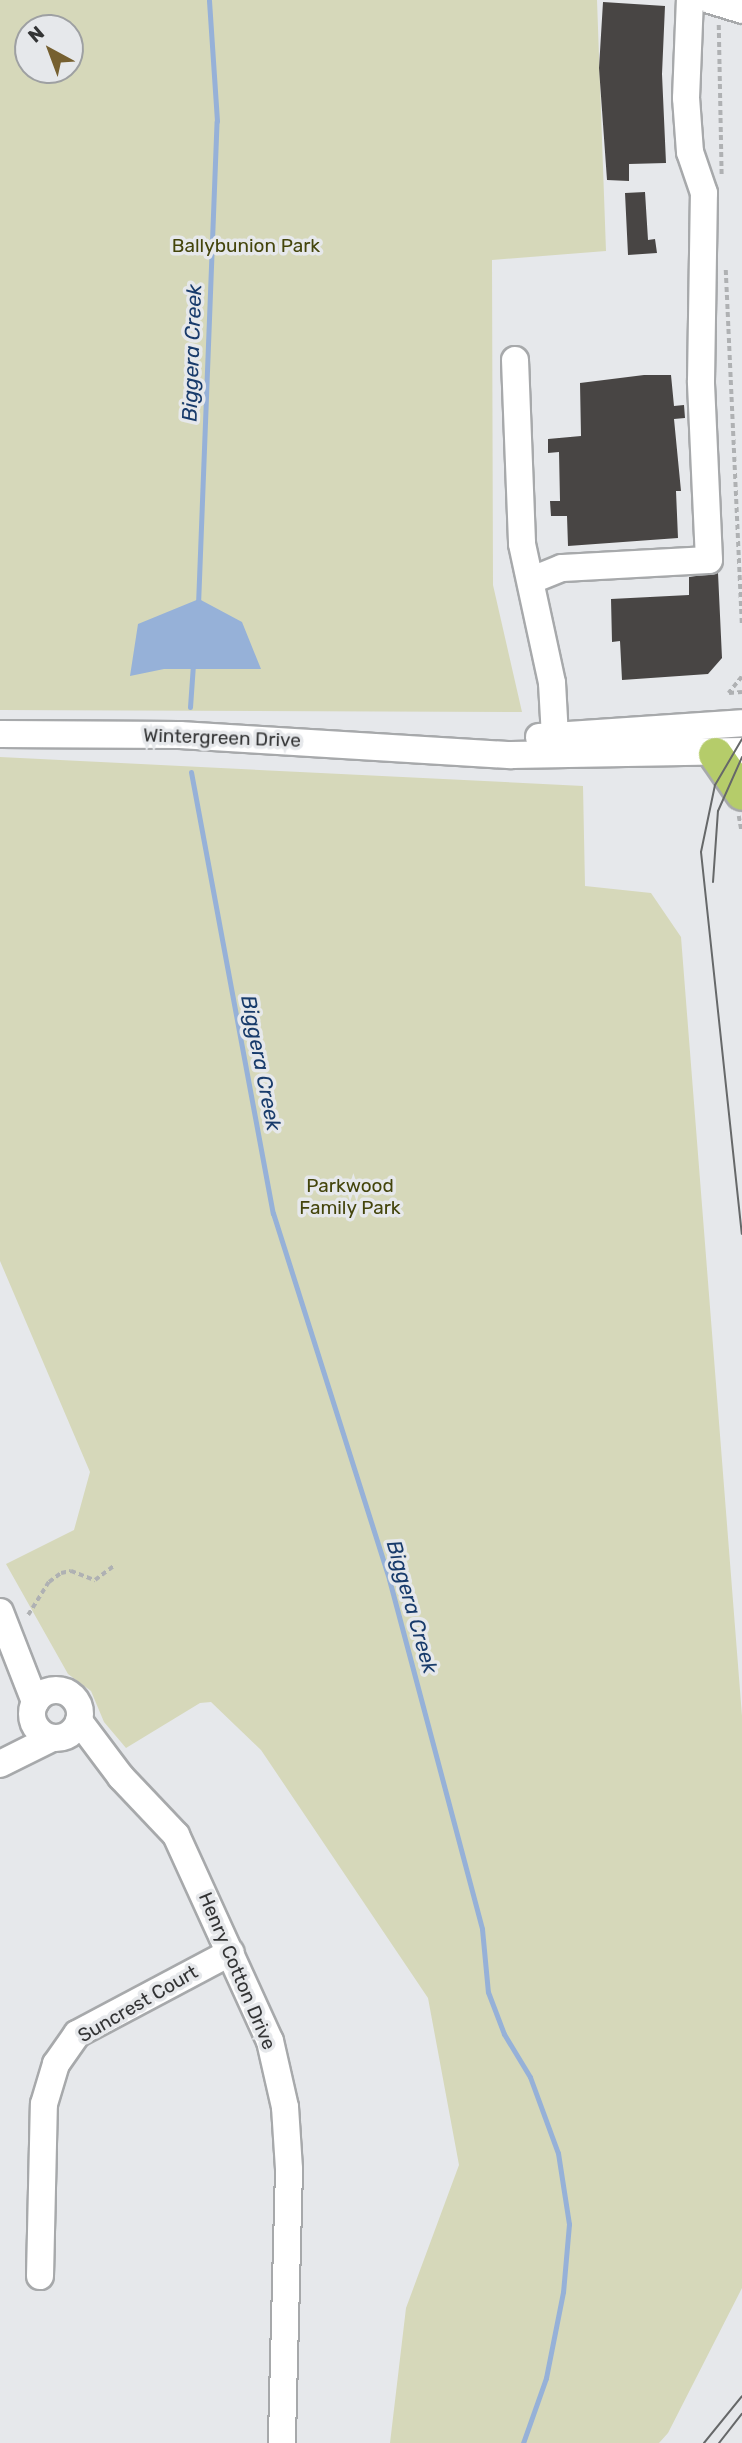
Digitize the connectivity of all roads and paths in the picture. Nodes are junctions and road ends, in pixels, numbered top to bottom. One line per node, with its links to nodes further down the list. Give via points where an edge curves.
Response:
1 (690, 0): 6 (street, via 686,98 690,152 704,193 701,381 709,560 562,568)
2 (724, 5): 3 (path, via 716,56)
3 (722, 189)
4 (726, 257): 7 (path)
5 (515, 360): 6 (street, via 522,544)
6 (532, 580): 14 (street, via 552,683)
7 (742, 624)
8 (742, 677): 9 (path, via 729,693)
9 (742, 692)
10 (742, 723): 14 (street, Wintergreen Drive)
11 (0, 724): 12 (street, Wintergreen Drive)
12 (33, 732): 13 (street, Wintergreen Drive); 15 (street, Wintergreen Drive)
13 (0, 734)
14 (555, 736): 15 (street, Wintergreen Drive)
15 (411, 746): 16 (street, Wintergreen Drive, via 511,755)
16 (728, 752): 17 (main road)
17 (742, 793)
18 (115, 1565): 20 (path, via 95,1580 71,1571 61,1573 49,1582)
19 (0, 1612): 21 (street, Henry Cotton Drive)
20 (28, 1615)
21 (52, 1718): 22 (street); 23 (street); 24 (street, Henry Cotton Drive, via 121,1777 176,1835)
22 (0, 1753)
23 (0, 1764)
24 (231, 1952): 25 (street, Suncrest Court, via 77,2035 56,2064 44,2104); 26 (street, Henry Cotton Drive, via 270,2041 285,2107 289,2169)
25 (40, 2276)
26 (282, 2443)

